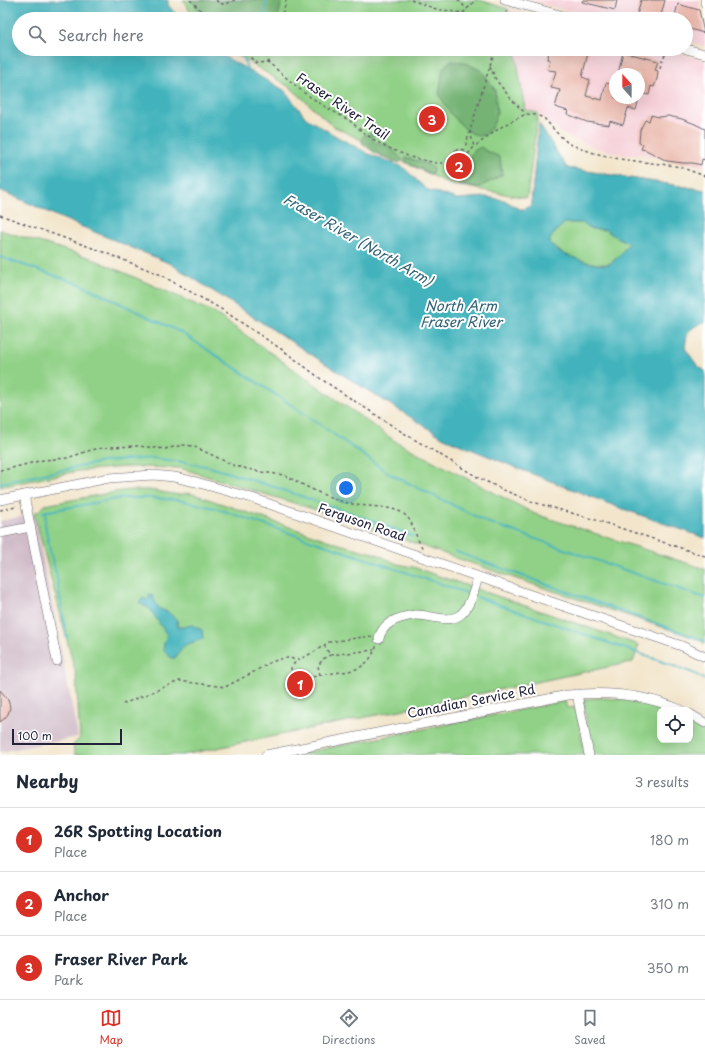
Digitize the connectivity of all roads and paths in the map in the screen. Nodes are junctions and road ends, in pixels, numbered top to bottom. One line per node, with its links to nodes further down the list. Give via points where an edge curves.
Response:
1 (190, 0): 10 (path)
2 (216, 0): 3 (path, via 220,4)
3 (235, 0)
4 (286, 0): 11 (path)
5 (411, 0): 12 (path, via 436,10)
6 (458, 0): 9 (path)
7 (476, 0): 9 (path)
8 (505, 0): 14 (street)
9 (467, 9): 13 (path)
10 (203, 12)
11 (283, 12)
12 (454, 12)
13 (464, 12)
14 (549, 12)
15 (693, 51): 16 (street)
16 (705, 54)
17 (249, 56): 21 (path, via 256,63)
18 (267, 56): 21 (path)
19 (493, 56): 22 (path)
20 (664, 56): 23 (path)
21 (268, 62): 30 (path, Fraser River Trail, via 302,92 350,121 382,145 410,157 436,163)
22 (490, 66): 24 (path, via 496,80); 25 (path)
23 (660, 68)
24 (526, 114): 26 (path, Fraser River Trail, via 504,125); 31 (path, via 536,114 544,118 569,144 594,153 618,159 680,167)
25 (470, 131): 26 (path); 27 (path)
26 (474, 147): 29 (path, Fraser River Trail)
27 (464, 150): 28 (path); 29 (path)
28 (454, 152): 29 (path, via 453,155); 30 (path)
29 (462, 157): 30 (path, Fraser River Trail)
30 (451, 162)
31 (705, 176)
32 (0, 215): 41 (path, via 159,274 221,309 321,379 479,478 534,502)
33 (0, 470): 40 (path, via 43,460 67,458 109,447 143,446 165,449 186,445 235,466 284,475 332,498 400,512 412,523)
34 (24, 495): 35 (street, Ferguson Road); 38 (street); 42 (street, Ferguson Road, via 109,478 153,475 174,477 252,498)
35 (0, 500)
36 (16, 505): 37 (path)
37 (0, 510)
38 (30, 527): 39 (street); 48 (street)
39 (0, 533)
40 (420, 543)
41 (705, 556)
42 (478, 577): 43 (street, via 468,606 456,618 414,615 402,617 388,624); 47 (street, Ferguson Road, via 675,644)
43 (379, 639): 44 (path, via 370,636); 45 (path)
44 (324, 645): 46 (path); 49 (path)
45 (374, 650): 46 (path); 50 (path, via 368,661 359,668)
46 (330, 655): 50 (path, via 318,666)
47 (705, 657)
48 (58, 661)
49 (296, 661): 50 (path, via 291,668 293,682); 52 (path, via 284,658 272,662 225,687 179,682)
50 (320, 675)
51 (577, 694): 53 (street, Canadian Service Rd, via 610,693 637,696); 56 (street, Canadian Service Rd); 57 (street)
52 (123, 704)
53 (673, 707)
54 (693, 716): 55 (street)
55 (705, 723)
56 (266, 755)
57 (589, 755)

